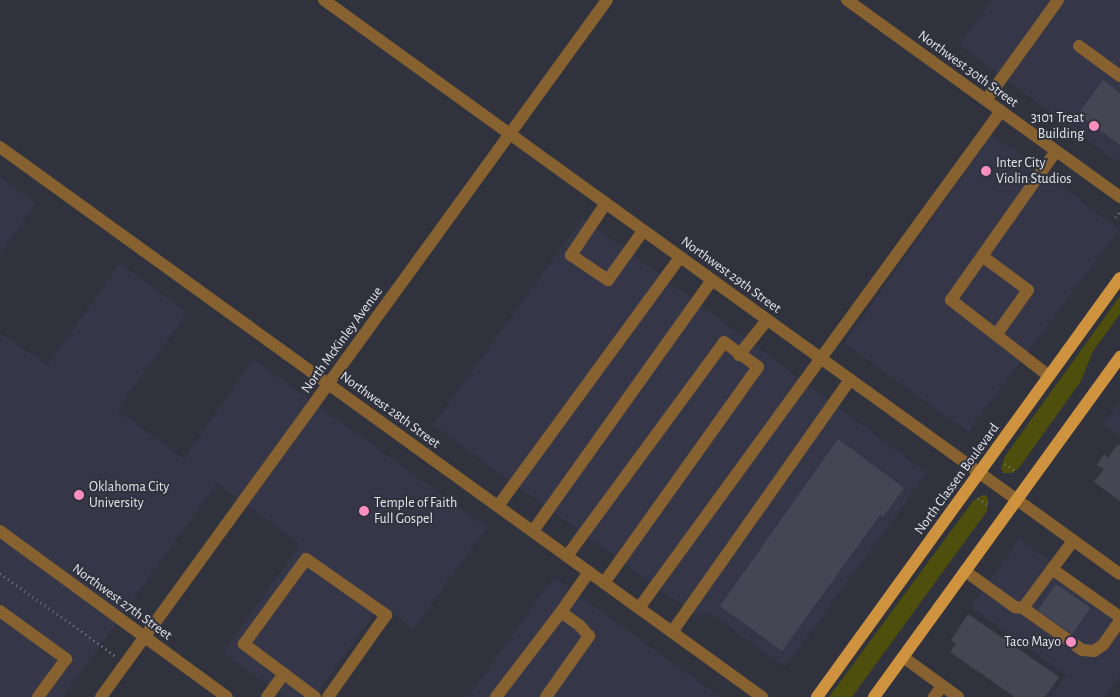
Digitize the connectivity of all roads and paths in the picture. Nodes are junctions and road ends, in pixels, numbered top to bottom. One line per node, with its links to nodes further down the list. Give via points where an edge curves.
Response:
1 (324, 0): 9 (street, Northwest 29th Street)
2 (607, 0): 9 (street, North McKinley Avenue)
3 (848, 0): 7 (street, Northwest 30th Street)
4 (1058, 0): 7 (street)
5 (1079, 46): 6 (street)
6 (1120, 76)
7 (986, 100): 8 (street, Northwest 30th Street)
8 (1001, 111): 11 (street, Northwest 30th Street); 25 (street)
9 (510, 134): 13 (street, Northwest 29th Street); 28 (street, North McKinley Avenue)
10 (0, 147): 28 (street, Northwest 28th Street)
11 (1056, 151): 12 (street, Northwest 30th Street); 17 (street)
12 (1120, 197)
13 (606, 203): 16 (street, Northwest 29th Street); 16 (street, via 571,255 608,280)
14 (1120, 210): 15 (path)
15 (1114, 218)
16 (643, 231): 18 (street, Northwest 29th Street)
17 (982, 256): 22 (street, via 950,300); 22 (street, via 1028,290)
18 (680, 257): 20 (street, Northwest 29th Street); 35 (street)
19 (1120, 278): 26 (main road, North Classen Boulevard)
20 (712, 280): 21 (street, Northwest 29th Street); 37 (street)
21 (767, 320): 23 (street); 25 (street, Northwest 29th Street)
22 (996, 335): 26 (street)
23 (739, 355): 39 (street, via 724,342); 45 (street, via 758,367)
24 (1120, 357): 33 (main road)
25 (820, 358): 27 (street, Northwest 29th Street); 46 (street)
26 (1049, 376): 31 (main road, North Classen Boulevard)
27 (850, 380): 31 (street, Northwest 29th Street); 52 (street)
28 (328, 384): 35 (street, Northwest 28th Street); 53 (street, North McKinley Avenue)
29 (1002, 461): 30 (path)
30 (1016, 471)
31 (979, 473): 33 (street, Northwest 29th Street); 67 (main road, North Classen Boulevard)
32 (977, 498): 34 (path)
33 (1016, 499): 38 (street, Northwest 29th Street); 41 (main road)
34 (989, 505)
35 (498, 506): 37 (street, Northwest 28th Street)
36 (0, 531): 53 (street, Northwest 27th Street)
37 (533, 531): 39 (street, Northwest 28th Street)
38 (1073, 540): 40 (street); 44 (street, Northwest 29th Street)
39 (567, 556): 42 (street, Northwest 28th Street)
40 (1052, 569): 47 (street); 50 (street)
41 (965, 570): 47 (street, via 1015,607); 54 (main road)
42 (589, 572): 45 (street, Northwest 28th Street); 49 (street)
43 (0, 573): 55 (path)
44 (1120, 574)
45 (604, 583): 46 (street, Northwest 28th Street)
46 (639, 608): 52 (street, Northwest 28th Street)
47 (1024, 608): 51 (street, via 1082,650 1094,651)
48 (0, 611): 58 (street, via 66,660)
49 (561, 612): 64 (street); 65 (street, via 589,636)
50 (1120, 617)
51 (1120, 621)
52 (672, 632): 66 (street, Northwest 28th Street)
53 (144, 636): 55 (street, North McKinley Avenue); 60 (street, Northwest 27th Street)
54 (903, 657): 57 (street); 68 (main road)
55 (124, 664): 59 (street, North McKinley Avenue)
56 (284, 674): 61 (street); 62 (street); 63 (street, via 244,644 306,559 386,615)
57 (942, 686): 69 (street); 70 (street)
58 (38, 697)
59 (100, 697)
60 (227, 697)
61 (267, 697)
62 (315, 697)
63 (328, 697)
64 (496, 697)
65 (546, 697)
66 (762, 697)
67 (817, 697)
68 (874, 697)
69 (934, 697)
70 (958, 697)

